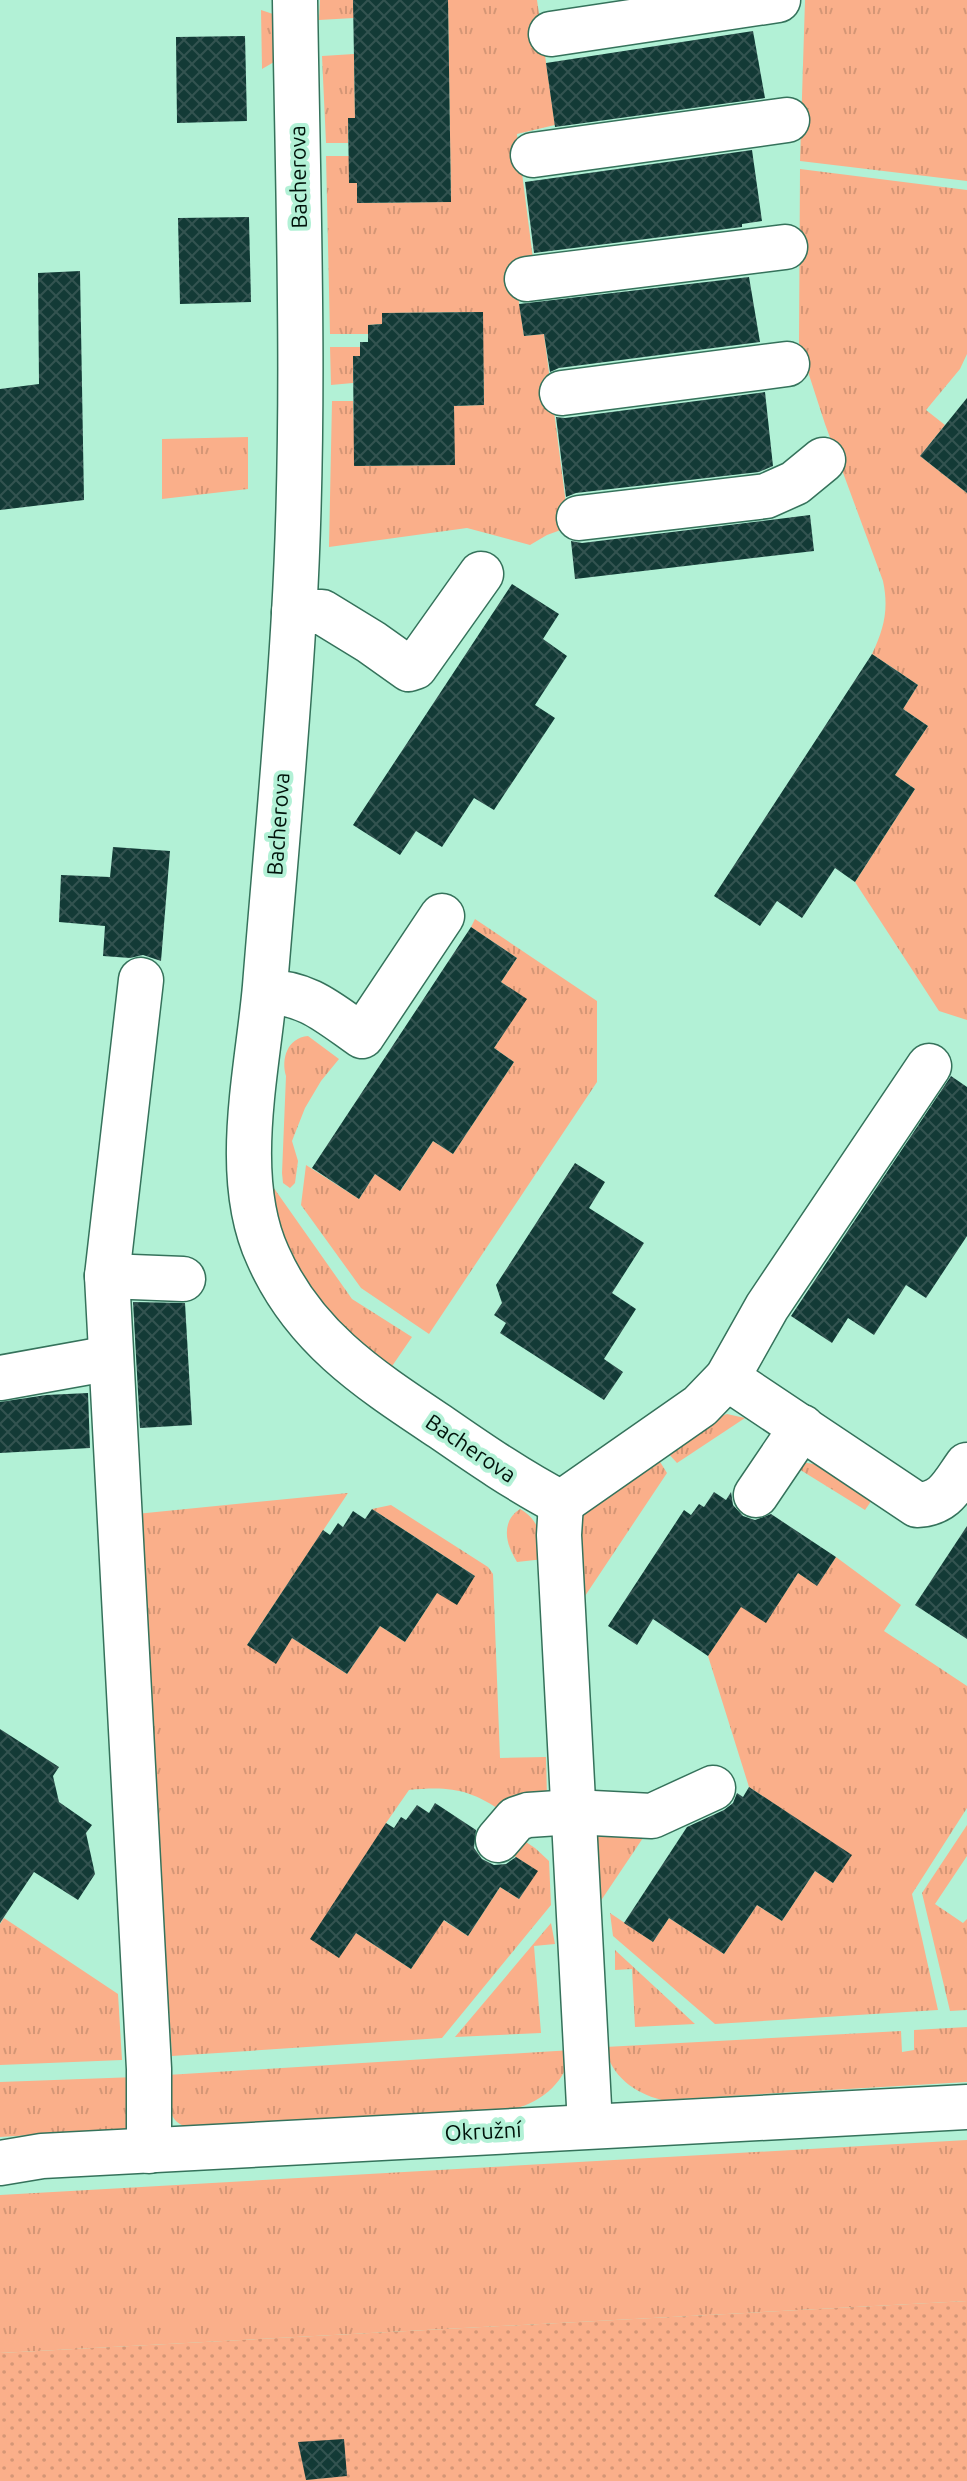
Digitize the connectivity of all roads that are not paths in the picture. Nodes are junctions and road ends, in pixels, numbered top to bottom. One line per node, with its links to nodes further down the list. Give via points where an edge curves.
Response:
1 (295, 0): 13 (street, Bacherova, via 301,389)
2 (778, 0): 3 (street)
3 (551, 34)
4 (787, 120): 5 (street)
5 (533, 155)
6 (785, 247): 7 (street)
7 (527, 279)
8 (787, 364): 9 (street)
9 (562, 393)
10 (823, 460): 11 (street, via 795,483 766,496)
11 (579, 518)
12 (481, 574): 13 (street, via 409,669 322,612)
13 (294, 612): 16 (street, Bacherova)
14 (442, 916): 16 (street, via 362,1036 310,1001 288,992)
15 (141, 980): 18 (street)
16 (265, 992): 26 (street, Bacherova, via 249,1122 252,1201 266,1254 289,1294 335,1352 370,1380)
17 (929, 1066): 22 (street, via 767,1307)
18 (107, 1276): 19 (street); 20 (street)
19 (183, 1279)
20 (111, 1358): 21 (street); 32 (street)
21 (0, 1378)
22 (727, 1378): 23 (street); 26 (street, via 700,1406)
23 (802, 1427): 24 (street, via 917,1505 932,1505 945,1495); 25 (street)
24 (967, 1465)
25 (756, 1495)
26 (561, 1503): 28 (street)
27 (713, 1788): 28 (street, via 652,1816)
28 (573, 1812): 29 (street, via 516,1819); 31 (street)
29 (498, 1840)
30 (967, 2107): 31 (street, Okružní)
31 (590, 2125): 32 (street, Okružní)
32 (149, 2151): 33 (street, Okružní)
33 (14, 2159)

